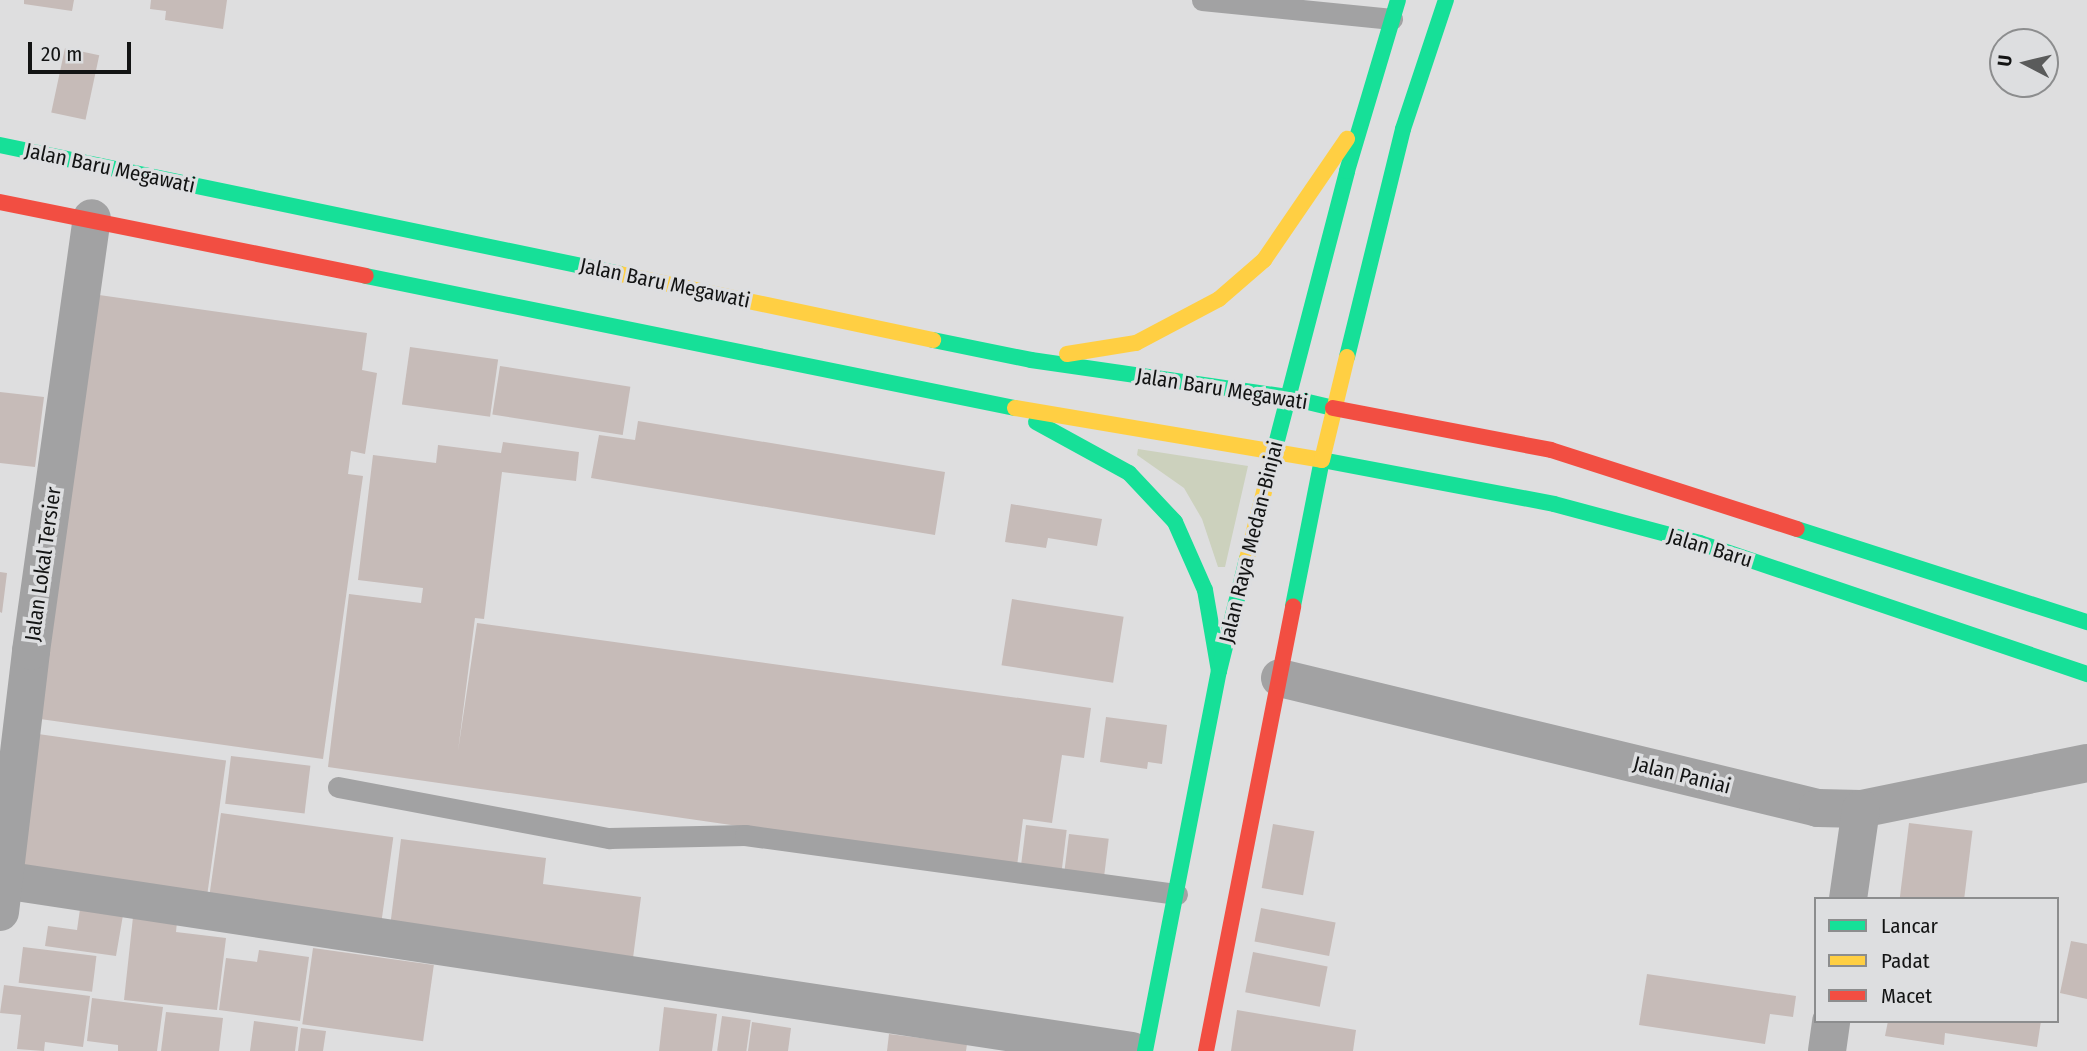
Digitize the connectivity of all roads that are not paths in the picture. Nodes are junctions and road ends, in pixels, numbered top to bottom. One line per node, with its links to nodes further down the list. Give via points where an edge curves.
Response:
1 (1202, 0): 3 (lane)
2 (1446, 0): 11 (main road, via 1403,130)
3 (1395, 9): 4 (main road, Jalan Raya Medan-Binjai)
4 (1366, 112): 8 (main road, via 1264,260 1219,299 1136,343); 9 (main road, Jalan Raya Medan-Binjai)
5 (0, 145): 8 (main road, Jalan Baru Megawati, via 62,164)
6 (0, 202): 7 (main road)
7 (68, 209): 10 (main road); 15 (street, Jalan Lokal Tersier)
8 (1031, 359): 9 (main road, Jalan Baru Megawati)
9 (1287, 397): 11 (main road, Jalan Baru Megawati); 12 (main road, Jalan Raya Medan-Binjai)
10 (1006, 407): 12 (main road); 16 (main road, via 1129,473 1156,497 1175,522 1205,590)
11 (1333, 408): 13 (main road); 14 (main road, via 1551,450)
12 (1273, 452): 13 (main road); 16 (main road, Jalan Raya Medan-Binjai)
13 (1322, 460): 17 (main road, Jalan Baru, via 1554,504 1700,543); 18 (main road)
14 (2087, 622)
15 (15, 650): 20 (street, Jalan Lokal Tersier)
16 (1219, 671): 23 (main road, Jalan Raya Medan-Binjai)
17 (2087, 674)
18 (1280, 678): 22 (street, Jalan Paniai, via 1818,808); 29 (main road)
19 (2087, 763): 22 (street, Jalan Paniai)
20 (8, 778): 25 (street, Jalan Lokal Tersier)
21 (338, 787): 23 (lane, via 609,838 745,835)
22 (1861, 809): 24 (street)
23 (1177, 894): 28 (main road, Jalan Raya Medan-Binjai)
24 (1848, 897)
25 (1, 900): 27 (street)
26 (1831, 1023): 30 (street)
27 (1132, 1051)
28 (1145, 1051)
29 (1206, 1051)
30 (1827, 1051)

